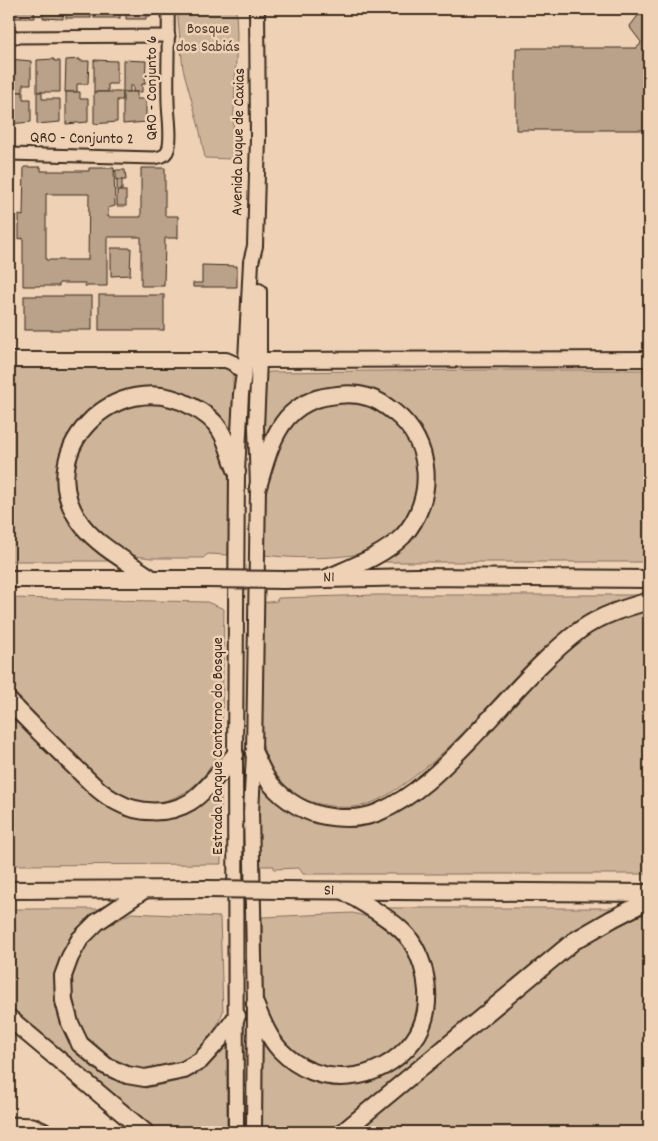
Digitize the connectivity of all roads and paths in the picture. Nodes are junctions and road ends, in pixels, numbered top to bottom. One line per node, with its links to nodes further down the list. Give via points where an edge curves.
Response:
1 (168, 9): 4 (street, QRO - Conjunto 6)
2 (257, 9): 7 (main road, Avenida Duque de Caxias)
3 (9, 36): 4 (street)
4 (169, 36): 6 (street, QRO - Conjunto 6, via 169,146 166,154)
5 (9, 154): 6 (street, QRO - Conjunto 2)
6 (154, 158)
7 (255, 246): 10 (main road, Avenida Duque de Caxias, via 249,308); 10 (main road, Avenida Duque de Caxias, via 259,253 259,266)
8 (649, 359): 10 (main road)
9 (9, 360): 10 (main road)
10 (251, 362): 11 (main road, Estrada Parque Contorno do Bosque); 12 (main road, Estrada Parque Contorno do Bosque)
11 (237, 472): 13 (highway, via 220,428 201,412 170,398 155,395 129,398 106,407 85,424 69,455 66,482 69,500 91,535); 20 (main road, Estrada Parque Contorno do Bosque)
12 (258, 487): 14 (highway, via 277,432 305,402 320,397 354,394 385,405 407,423 423,451 426,465 426,481 418,515 402,536 382,552); 19 (main road, Estrada Parque Contorno do Bosque)
13 (151, 578): 14 (highway, N1, bridge); 15 (highway, N1)
14 (327, 578): 16 (highway, N1)
15 (9, 579)
16 (649, 579)
17 (649, 601): 19 (highway, via 604,616 581,630 552,654 445,767 402,800 378,812 347,819 314,814 299,807 287,800 266,778)
18 (9, 701): 20 (highway, via 106,796 129,808 146,811 178,808 190,802)
19 (254, 753): 26 (main road, Estrada Parque Contorno do Bosque, via 251,813)
20 (234, 755): 27 (main road, Estrada Parque Contorno do Bosque)
21 (9, 890): 22 (highway, S1)
22 (144, 890): 23 (highway, S1, bridge); 27 (highway, via 97,922 80,939 70,957 63,976 64,1001 80,1044 106,1066 145,1078 184,1070 200,1061)
23 (344, 891): 24 (highway, S1); 26 (highway, via 395,925 410,940 419,956 426,977 427,1002 423,1022 414,1040 379,1070 356,1076 327,1077 302,1067 280,1050 267,1032)
24 (649, 893)
25 (649, 900): 34 (highway, via 574,941)
26 (255, 1004): 33 (main road, Estrada Parque Contorno do Bosque)
27 (237, 1016): 32 (main road, Estrada Parque Contorno do Bosque)
28 (9, 1018): 31 (highway)
29 (9, 1123): 30 (street, via 33,1124)
30 (50, 1132)
31 (145, 1132)
32 (236, 1132)
33 (254, 1132)
34 (343, 1132)

